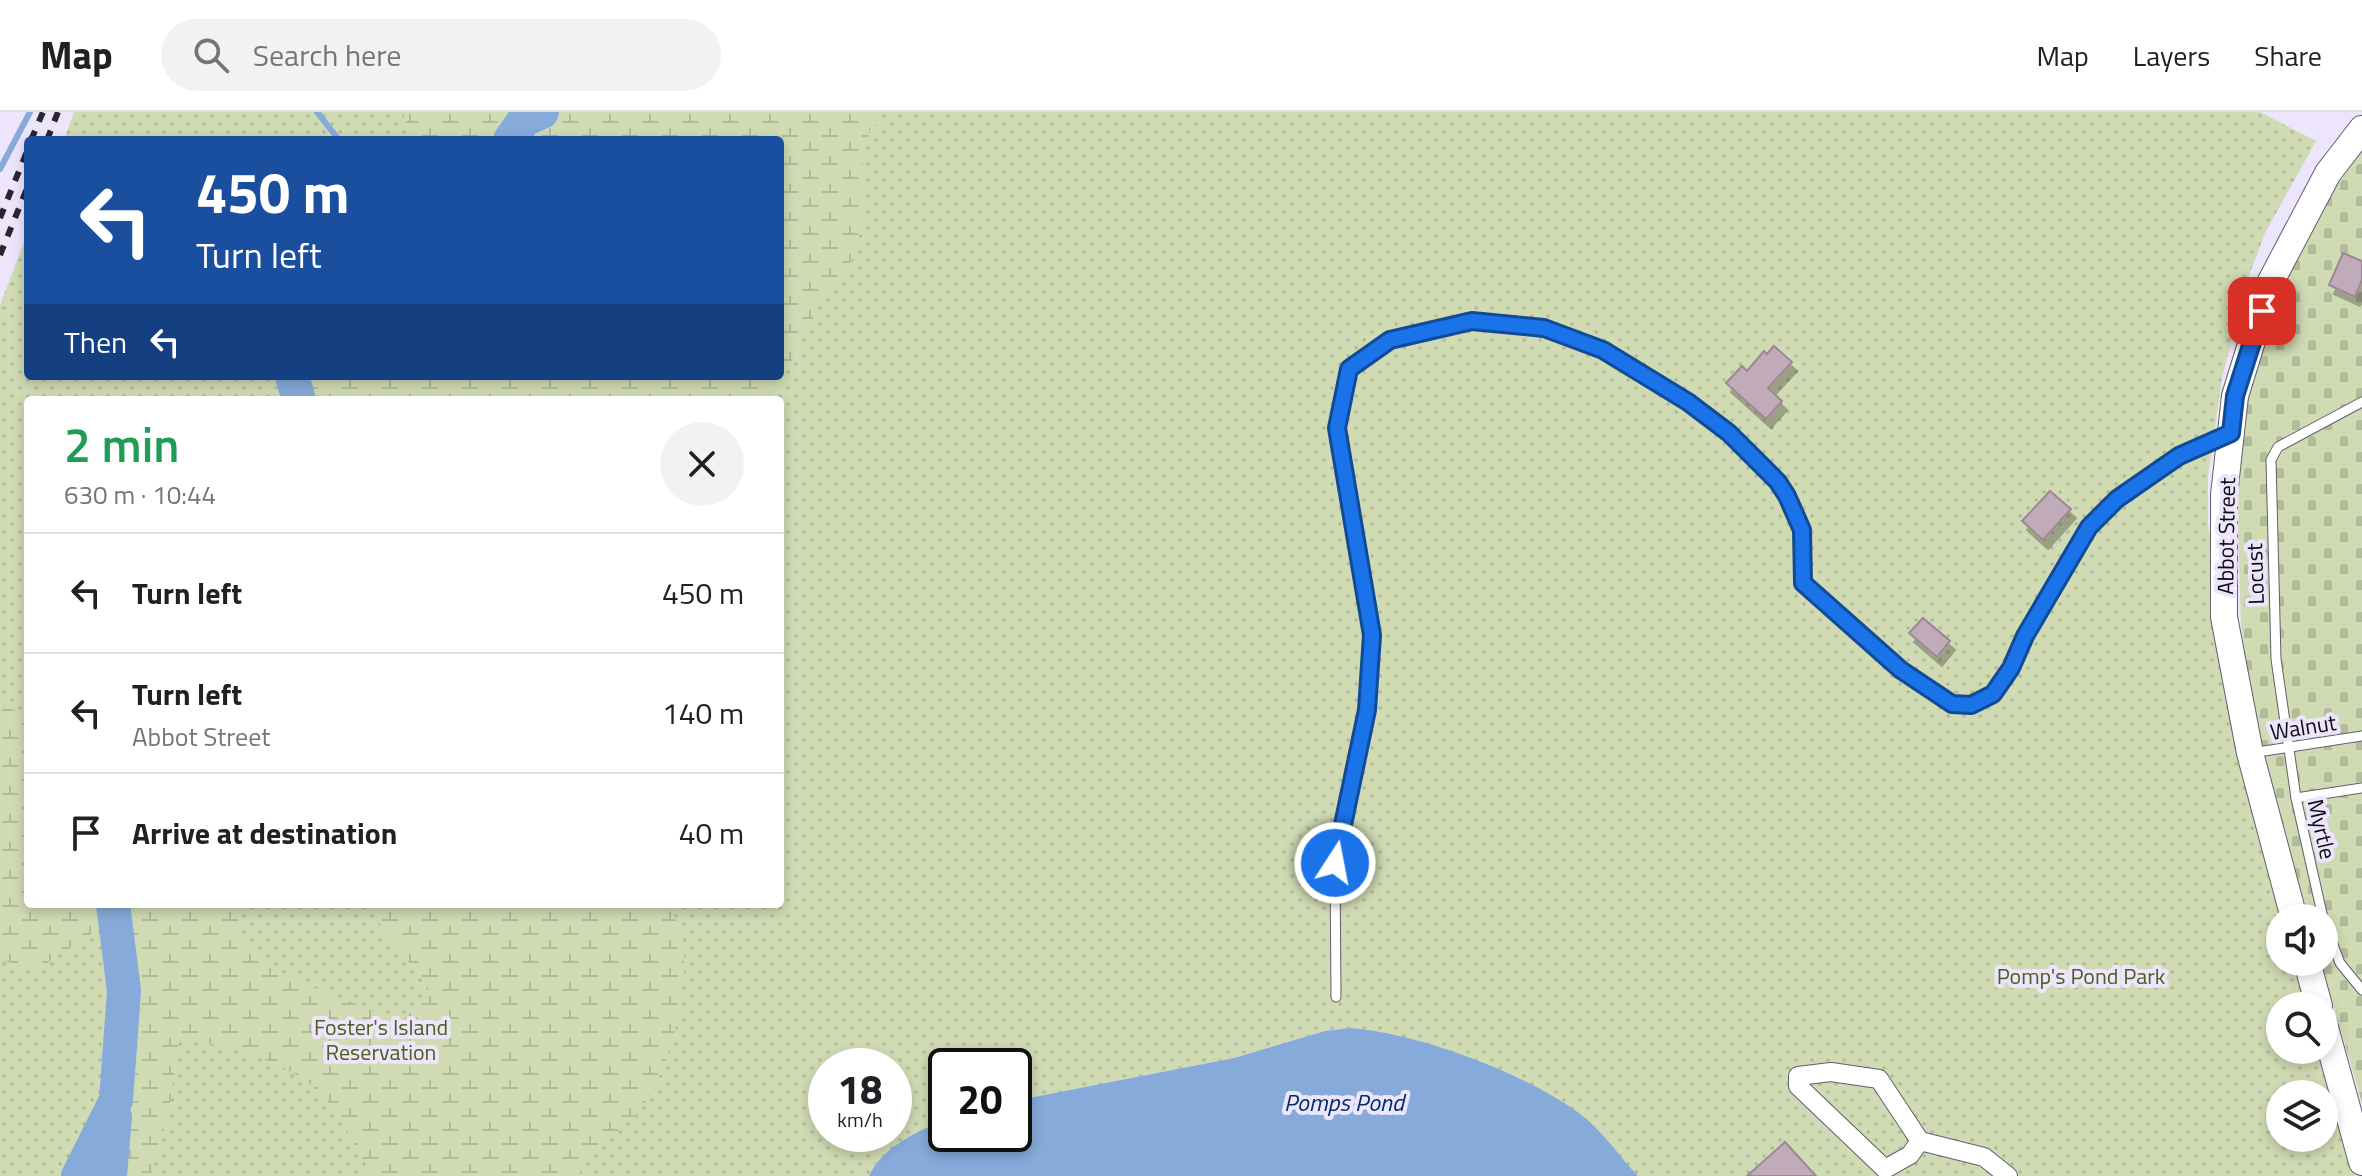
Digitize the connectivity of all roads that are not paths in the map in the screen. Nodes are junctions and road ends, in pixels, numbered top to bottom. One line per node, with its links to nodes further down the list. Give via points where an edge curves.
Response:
1 (2362, 129): 3 (street, Abbot Street, via 2328,173 2270,283 2235,396)
2 (2362, 402): 5 (lane, Locust, via 2278,447 2271,460 2276,659)
3 (2231, 433): 6 (street, Abbot Street, via 2224,495 2224,617); 13 (lane, via 2153,472 2098,517 1993,694 1962,706 1901,670 1803,583 1802,530 1787,496 1748,451 1688,402 1603,350 1544,328 1472,321 1390,340 1349,369 1337,428 1372,635 1367,710 1335,863)
4 (2362, 736): 5 (lane, Walnut)
5 (2290, 748): 6 (lane, Walnut); 8 (lane, Myrtle)
6 (2250, 753): 9 (street, Abbot Street)
7 (2362, 788): 8 (lane)
8 (2296, 798): 10 (lane, Myrtle)
9 (2290, 904)
10 (2321, 904)
11 (2338, 958): 12 (lane, Myrtle)
12 (2362, 990)
13 (1336, 997)
14 (2335, 1064): 16 (street)
15 (1920, 1141): 15 (street, via 1910,1155 1885,1169 1798,1086 1798,1076 1831,1072 1879,1079); 17 (street, via 1984,1157)
16 (2362, 1162)
17 (2008, 1176)

